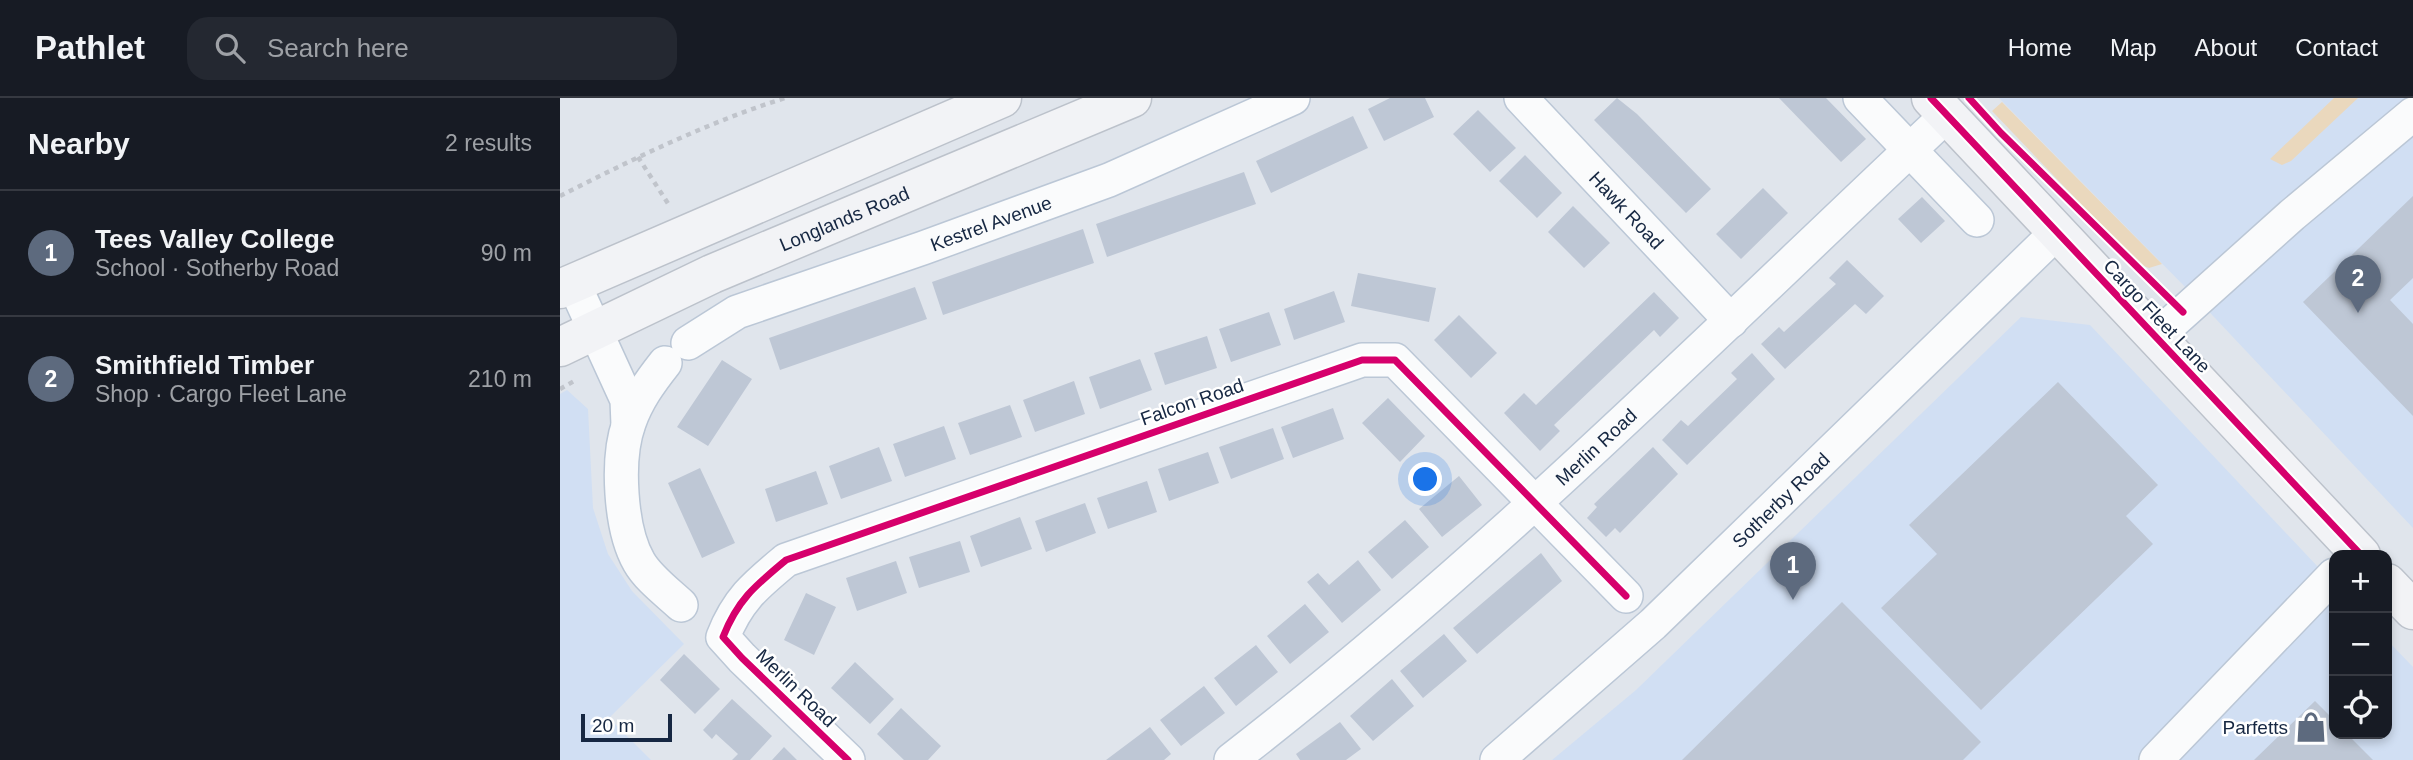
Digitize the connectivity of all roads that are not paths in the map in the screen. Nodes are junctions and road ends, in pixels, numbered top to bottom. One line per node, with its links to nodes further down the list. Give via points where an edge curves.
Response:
1 (1002, 98): 11 (main road)
2 (1132, 98): 14 (main road, Longlands Road, via 712,274)
3 (1293, 98): 16 (street, Kestrel Avenue, via 1109,180 737,312 676,353 646,386)
4 (1521, 98): 12 (street, Hawk Road)
5 (1860, 98): 8 (street)
6 (1939, 106): 8 (street, Merlin Road); 10 (main road, Cargo Fleet Lane)
7 (2412, 118): 13 (street, via 2244,257)
8 (1910, 150): 9 (street); 12 (street, Merlin Road)
9 (1977, 220)
10 (2057, 232): 13 (main road, Cargo Fleet Lane); 27 (street, Sotherby Road, via 1653,624)
11 (567, 285): 14 (street)
12 (1731, 321): 17 (street, Merlin Road)
13 (2156, 337): 18 (main road, Cargo Fleet Lane)
14 (603, 345): 15 (main road, Longlands Road); 16 (street, via 627,400)
15 (560, 347)
16 (628, 425): 22 (street, via 622,483 629,540 640,564)
17 (1535, 504): 21 (street, Falcon Road); 24 (street, Falcon Road, via 1395,360 1362,360 786,560 733,612); 26 (street, Merlin Road, via 1410,615)
18 (2343, 550)
19 (2329, 582): 28 (street)
20 (2392, 588): 23 (main road)
21 (1626, 596)
22 (681, 605)
23 (2413, 610)
24 (723, 637): 25 (street, Merlin Road)
25 (848, 760)
26 (1231, 760)
27 (1497, 760)
28 (2156, 760)

